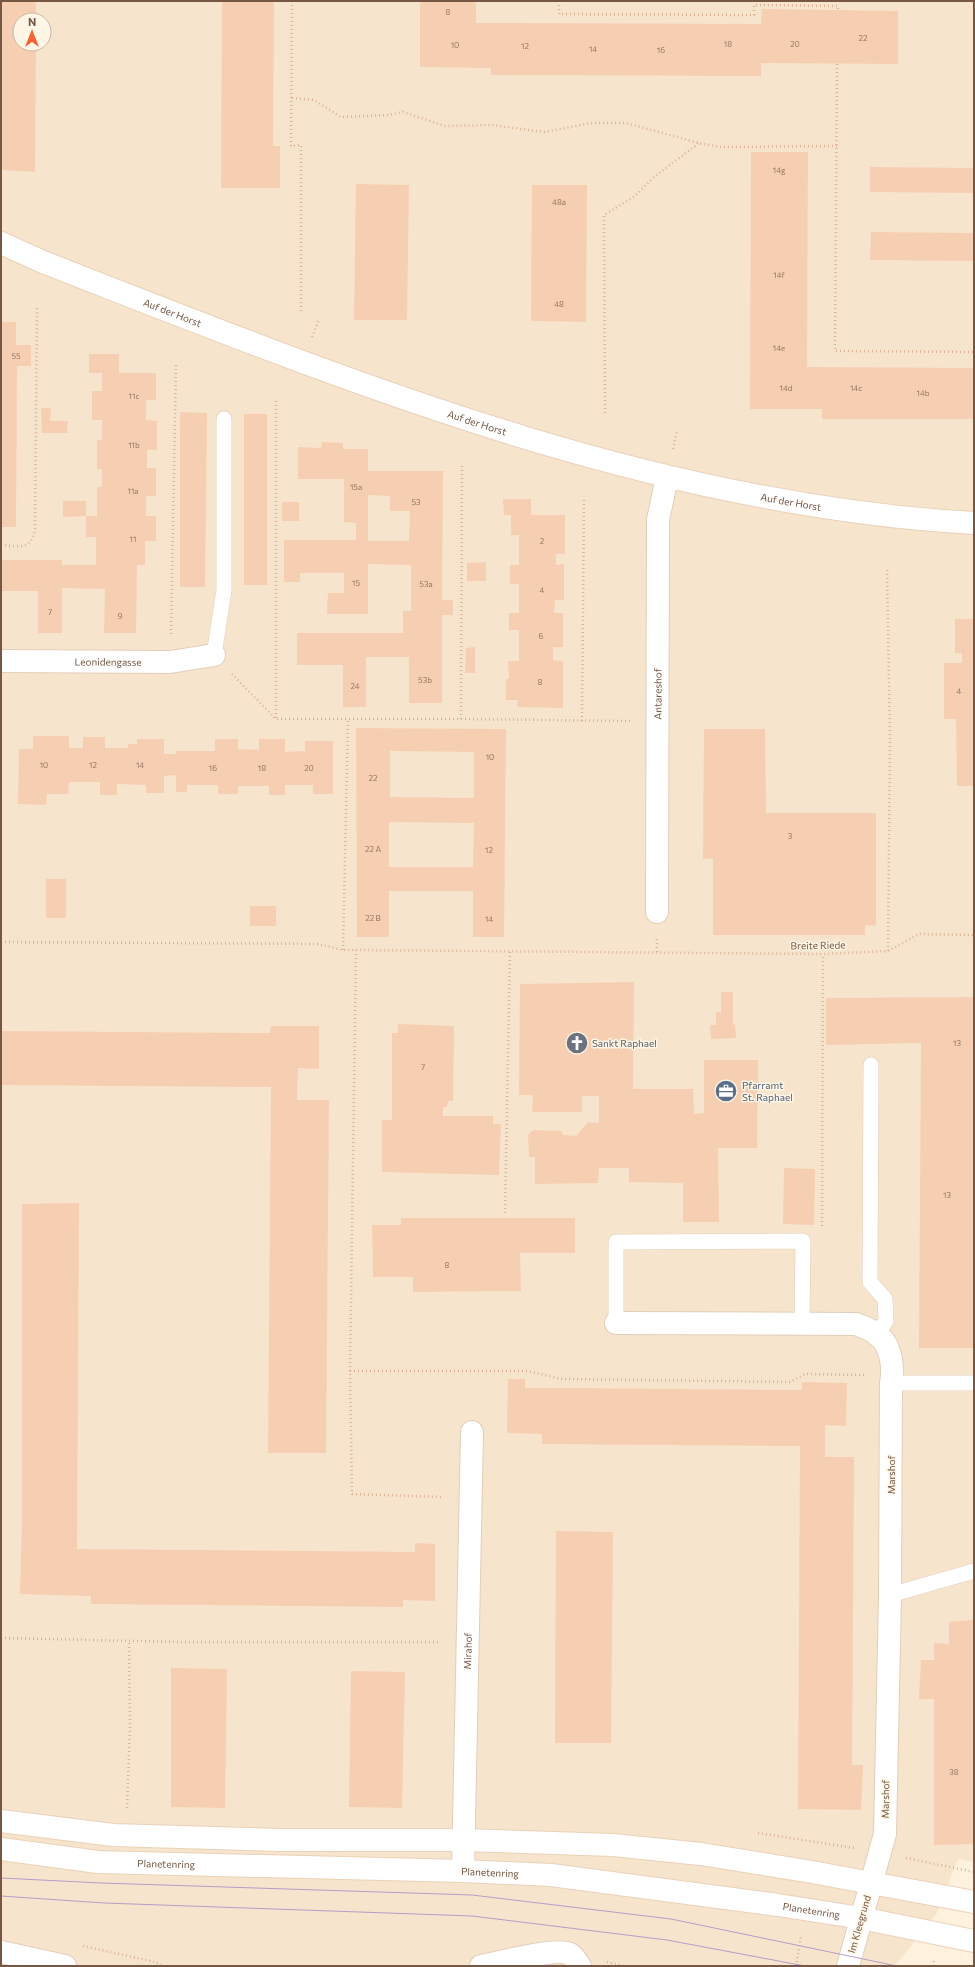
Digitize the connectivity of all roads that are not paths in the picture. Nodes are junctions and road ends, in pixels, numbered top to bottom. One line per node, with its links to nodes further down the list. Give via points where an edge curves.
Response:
1 (1, 243): 3 (street, Auf der Horst, via 43,262 302,363 506,432)
2 (224, 419): 5 (lane, via 224,590)
3 (667, 477): 4 (street, Auf der Horst, via 798,504 862,514); 7 (street, Antareshof, via 658,520)
4 (974, 523)
5 (214, 655): 6 (street, Leonidengasse, via 170,662)
6 (1, 661)
7 (657, 912)
8 (871, 1065): 11 (lane, via 870,1282 885,1298 886,1321)
9 (616, 1323): 10 (street, Marshof); 10 (lane, via 616,1242 803,1241)
10 (802, 1324): 11 (street, Marshof, via 856,1324)
11 (877, 1334): 12 (street, Marshof, via 889,1350)
12 (892, 1379): 13 (lane); 16 (street, Marshof)
13 (974, 1383)
14 (472, 1432): 18 (street, Mirahof)
15 (974, 1571): 16 (lane)
16 (890, 1595): 21 (street, Marshof, via 885,1834)
17 (1, 1821): 18 (street, via 113,1835 281,1840)
18 (464, 1840): 20 (street, Mirahof); 21 (street, via 613,1845 694,1853)
19 (1, 1849): 20 (street, Planetenring, via 98,1862)
20 (463, 1870): 23 (street, Planetenring, via 551,1875 778,1904)
21 (871, 1882): 22 (street); 23 (street, Im Kleegrund)
22 (974, 1902)
23 (861, 1918): 24 (street, Planetenring); 29 (street, Im Kleegrund)
24 (974, 1941)
25 (1, 1952): 27 (street)
26 (576, 1960): 28 (street, via 564,1952)
27 (65, 1966)
28 (481, 1966)
29 (848, 1966)

